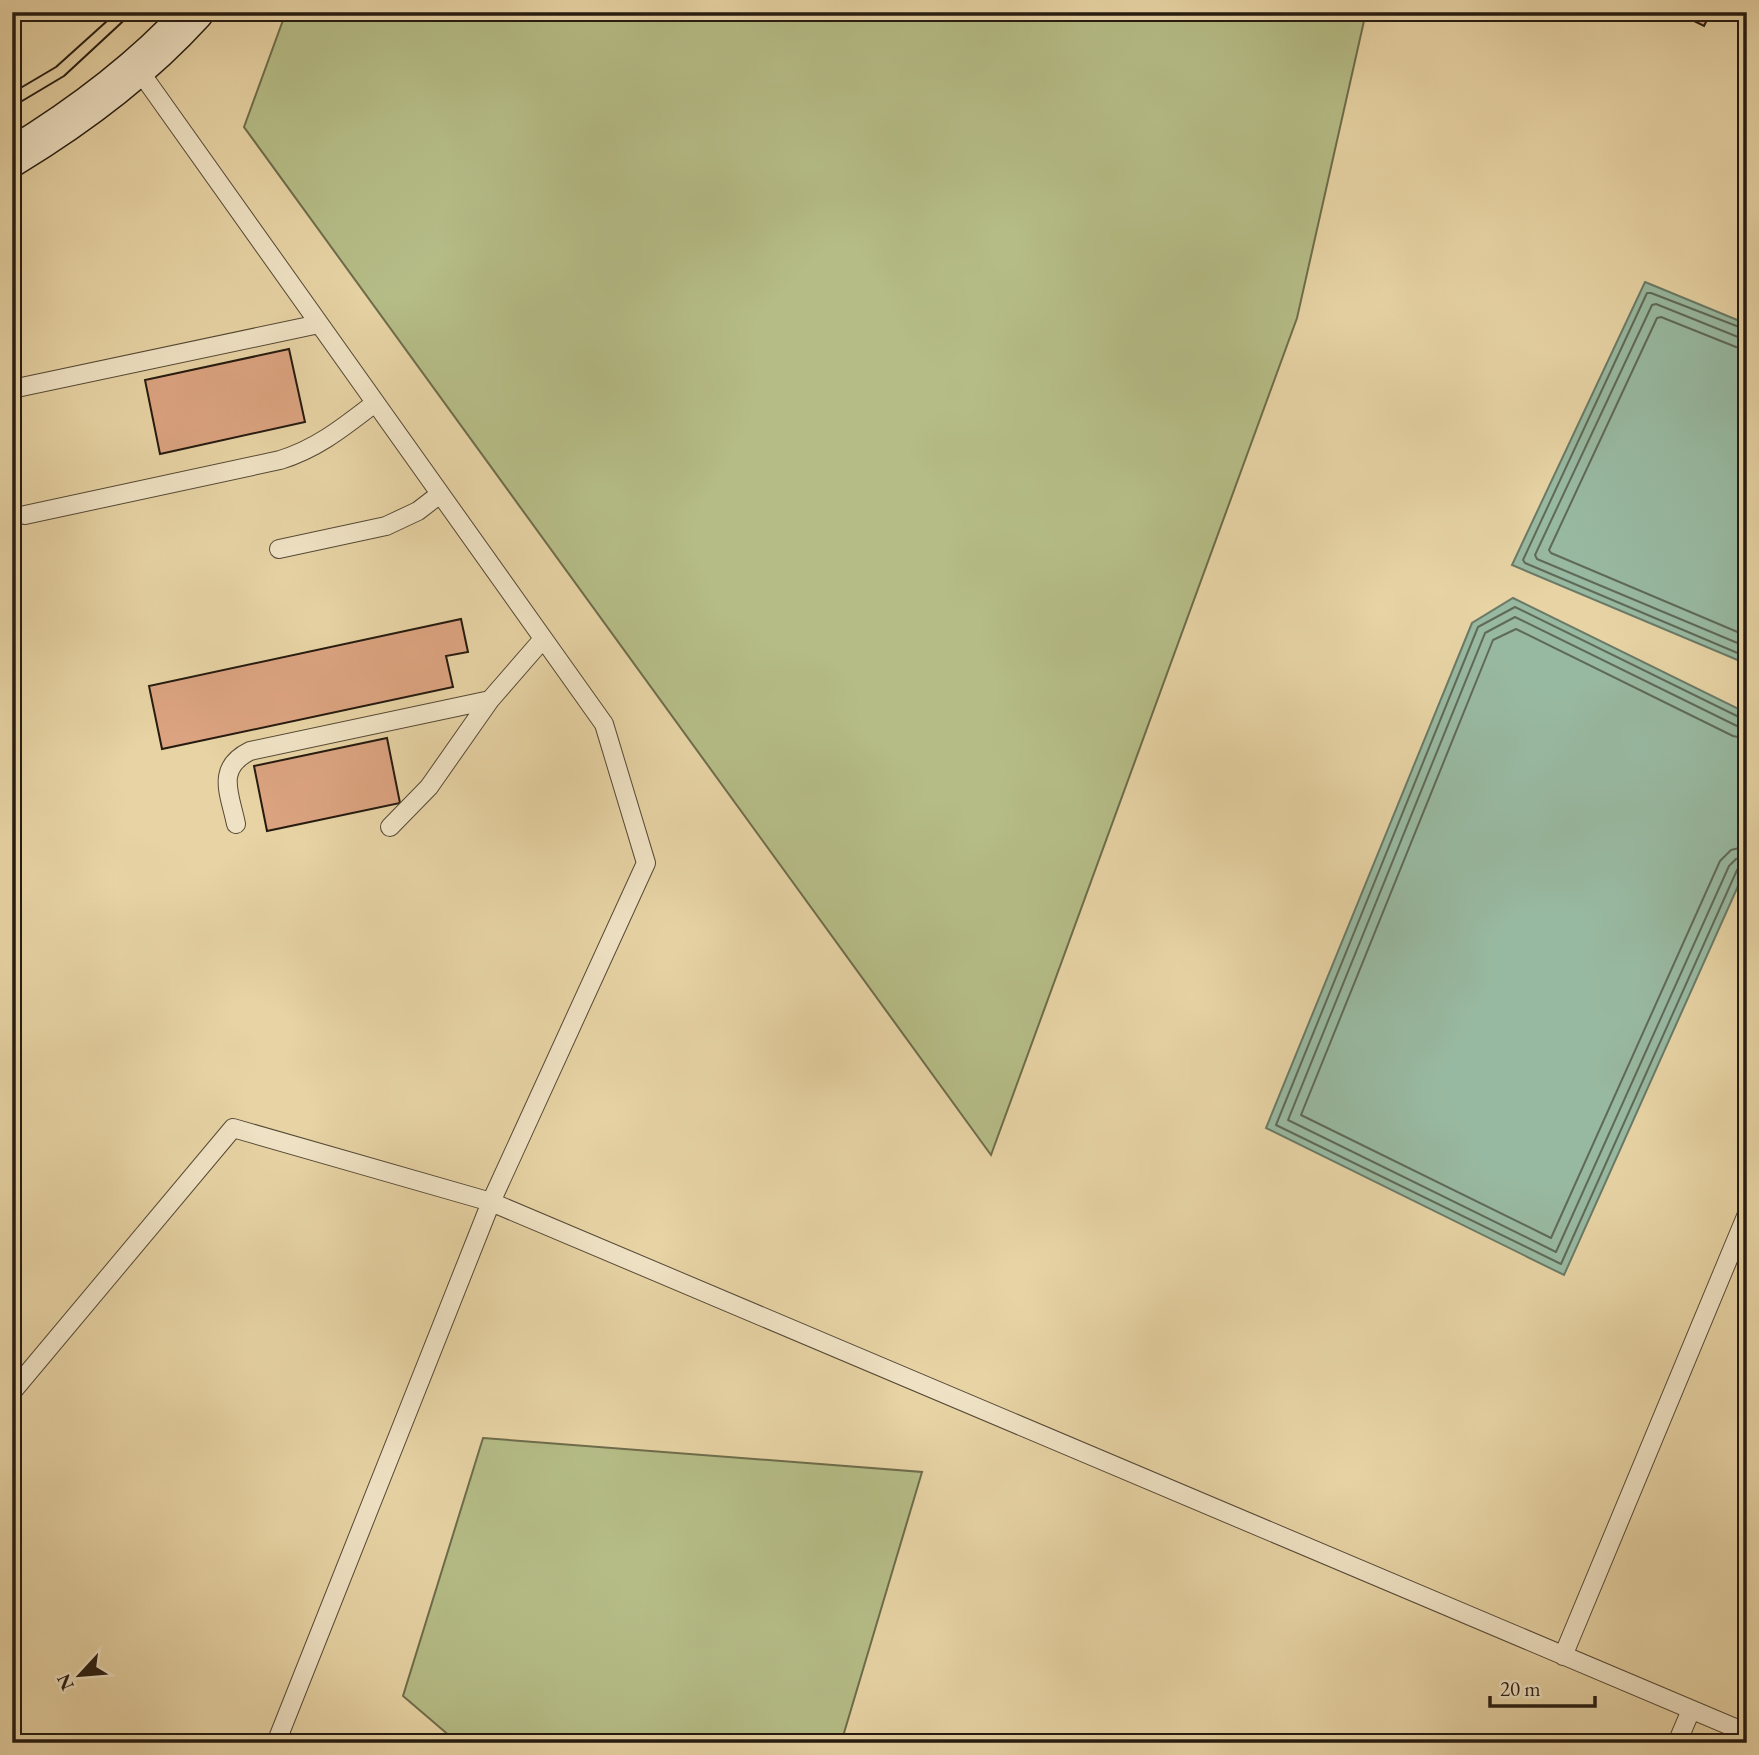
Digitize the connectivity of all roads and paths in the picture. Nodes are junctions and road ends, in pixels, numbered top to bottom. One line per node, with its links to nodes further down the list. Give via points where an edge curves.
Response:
1 (194, 12): 2 (street)
2 (136, 66): 3 (street, via 57,130); 4 (lane)
3 (12, 157)
4 (319, 324): 5 (lane); 6 (lane)
5 (12, 389)
6 (376, 403): 7 (lane); 8 (lane, via 304,453)
7 (440, 494): 9 (lane, via 386,526); 10 (lane)
8 (25, 515)
9 (279, 549)
10 (543, 639): 11 (lane); 14 (lane, via 604,724 646,863)
11 (490, 699): 12 (lane, via 237,757 227,781); 13 (lane, via 429,787)
12 (236, 824)
13 (390, 827)
14 (491, 1202): 16 (lane, via 233,1128); 17 (lane); 20 (lane)
15 (1747, 1214): 17 (lane)
16 (12, 1392)
17 (1563, 1656): 18 (lane)
18 (1691, 1710): 19 (lane); 21 (lane)
19 (1747, 1733)
20 (276, 1743)
21 (1677, 1743)

